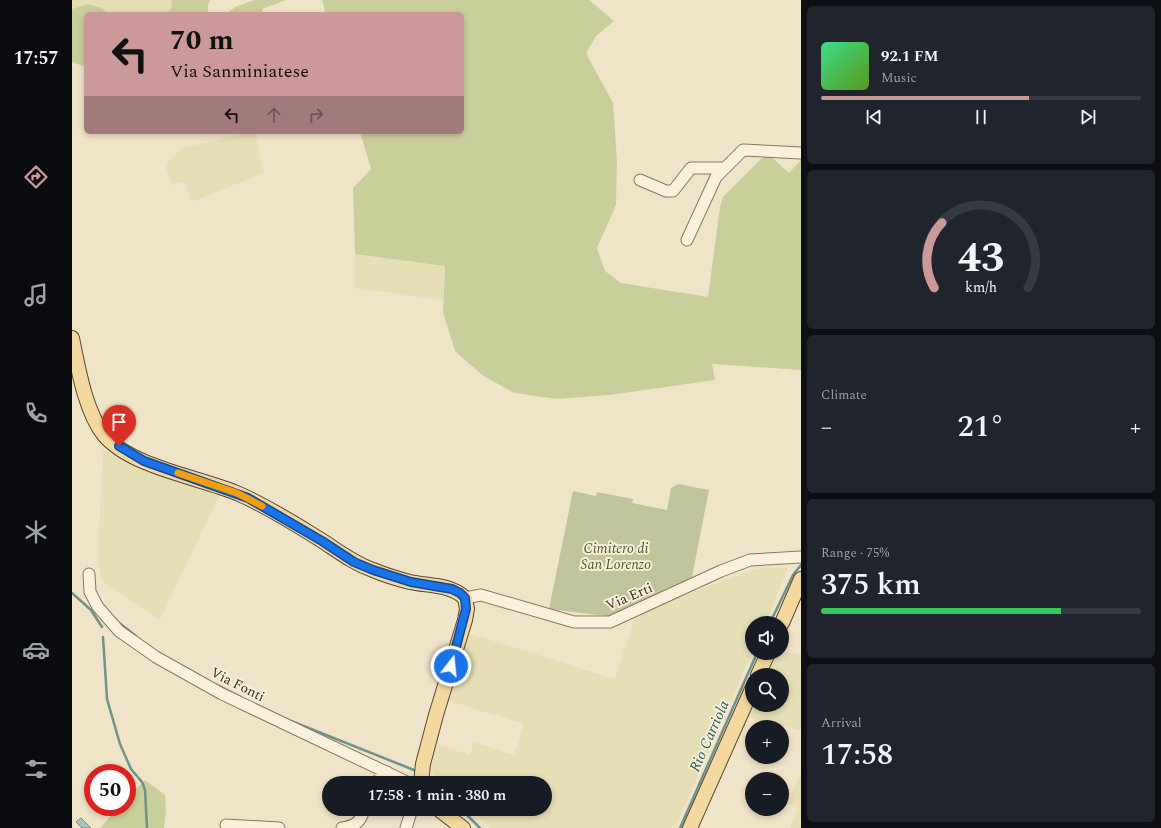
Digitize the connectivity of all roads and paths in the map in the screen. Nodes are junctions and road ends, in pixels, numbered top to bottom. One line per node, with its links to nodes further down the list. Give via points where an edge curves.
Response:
1 (801, 153): 2 (street, via 743,150)
2 (725, 168): 3 (street, via 691,168 672,191); 4 (street, via 716,177)
3 (640, 180)
4 (687, 240)
5 (72, 338): 9 (main road, via 96,422 105,435 126,452 144,461 248,498 366,568 411,582 452,589)
6 (801, 557): 9 (street, Via Erti, via 750,560 610,622 574,622 481,595)
7 (89, 574): 12 (street, Via Fonti, via 90,592 98,607 119,631 156,657 222,694)
8 (801, 579): 10 (main road)
9 (465, 598): 15 (main road, via 465,620 430,736)
10 (785, 616)
11 (745, 705): 24 (main road)
12 (387, 772): 13 (street); 14 (street, Via Fonti)
13 (383, 776)
14 (395, 776)
15 (422, 776)
16 (362, 816): 21 (street, via 356,825)
17 (410, 816): 22 (street)
18 (447, 816): 23 (main road)
19 (226, 825): 20 (street)
20 (279, 828)
21 (342, 828)
22 (406, 828)
23 (463, 828)
24 (690, 828)

